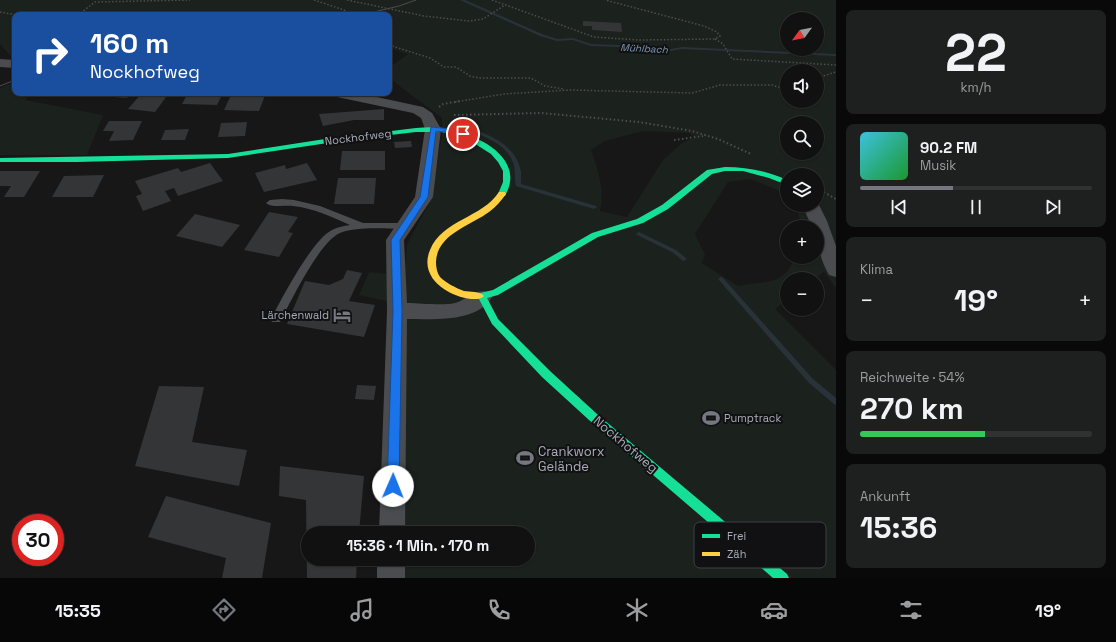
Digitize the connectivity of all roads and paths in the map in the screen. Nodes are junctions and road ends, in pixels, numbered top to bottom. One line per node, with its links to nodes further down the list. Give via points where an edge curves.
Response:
1 (108, 0): 7 (path)
2 (190, 0): 7 (path)
3 (314, 0): 11 (path)
4 (347, 0): 8 (path, via 449,19 476,21)
5 (492, 0): 8 (path)
6 (606, 0): 13 (path, via 704,26 717,32 720,36)
7 (95, 2): 10 (path)
8 (506, 5): 13 (path, via 594,37 639,40)
9 (0, 12): 12 (path)
10 (81, 12)
11 (346, 12)
12 (12, 14)
13 (716, 39): 17 (path, via 723,44 732,59)
14 (392, 46): 21 (path, via 430,58 444,67 456,67 470,76 531,78 545,86)
15 (0, 63): 16 (street)
16 (12, 64)
17 (836, 65)
18 (836, 72): 19 (path)
19 (824, 76)
20 (780, 88): 21 (path, via 772,85 720,85 692,93)
21 (570, 90): 23 (path, via 504,94 444,104)
22 (352, 96): 23 (street, via 411,108)
23 (430, 122): 24 (path, via 541,113 639,122); 27 (street, Nockhofweg, via 374,134 225,156 65,161); 34 (street, via 424,197); 36 (street, Nockhofweg, via 480,142 499,157 506,169 506,187 499,198 445,236 435,246 430,259 433,272 442,284 459,293)
24 (706, 136): 25 (path); 26 (path)
25 (674, 140)
26 (752, 154)
27 (0, 160)
28 (780, 180): 36 (street, via 743,169 710,172 665,207 640,221 594,235 495,293)
29 (824, 192): 30 (path)
30 (836, 200)
31 (270, 202): 33 (lane, via 293,201 310,205)
32 (814, 212): 35 (street)
33 (362, 226): 34 (lane); 38 (lane, via 346,228 328,236)
34 (405, 226): 37 (street, via 395,240)
35 (836, 270)
36 (482, 297): 37 (street, via 472,306 452,311); 39 (street, Nockhofweg, via 495,321 546,374)
37 (397, 311): 40 (street)
38 (276, 319)
39 (718, 522)
40 (392, 526)
41 (391, 566): 43 (street)
42 (772, 568): 44 (street, Nockhofweg)
43 (391, 578)
44 (784, 578)

